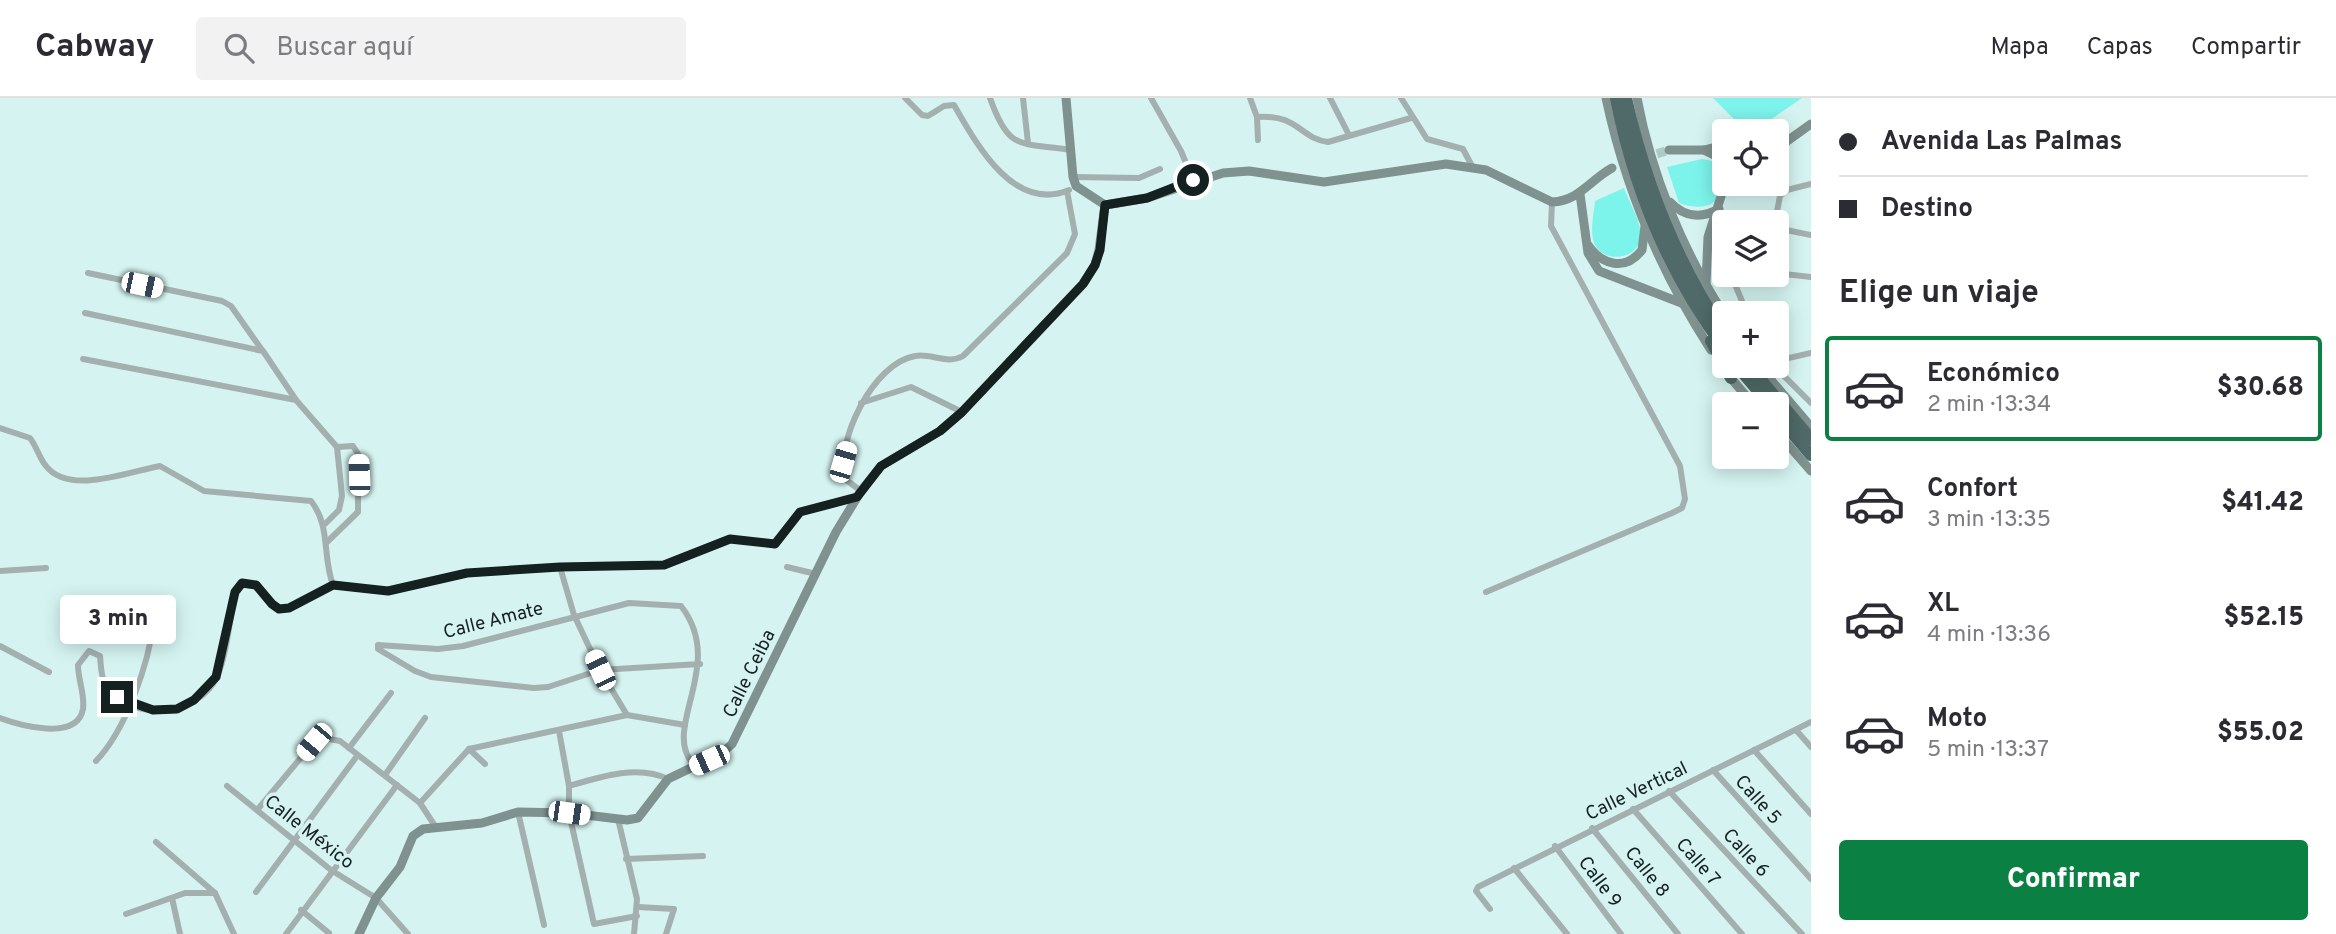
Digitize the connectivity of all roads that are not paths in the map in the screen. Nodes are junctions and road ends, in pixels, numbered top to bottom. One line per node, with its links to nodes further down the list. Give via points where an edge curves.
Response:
1 (905, 98): 31 (street, via 928,116 954,105 1013,186 1052,196)
2 (990, 98): 19 (street, via 1009,138)
3 (1023, 98): 19 (street)
4 (1066, 98): 21 (street)
5 (1151, 98): 28 (street)
6 (1250, 98): 13 (street)
7 (1330, 98): 16 (street)
8 (1401, 98): 14 (street)
9 (1606, 98): 39 (street, via 1623,168)
10 (1616, 98): 49 (highway, via 1644,202)
11 (1626, 98): 51 (highway, via 1664,223)
12 (1637, 98): 34 (street)
13 (1257, 117): 16 (street, via 1289,120 1321,141); 17 (street)
14 (1411, 118): 16 (street); 25 (street, via 1427,139 1463,149)
15 (1811, 124): 18 (street)
16 (1349, 135)
17 (1258, 140)
18 (1789, 140)
19 (1028, 143): 21 (street)
20 (1712, 148): 23 (street)
21 (1071, 150): 29 (street)
22 (1669, 150): 23 (street)
23 (1704, 150): 24 (street)
24 (1712, 154)
25 (1472, 166): 28 (street, via 1446,164 1324,183 1249,171); 35 (street)
26 (1160, 169): 29 (street, via 1139,178)
27 (1612, 169): 32 (street)
28 (1193, 180): 36 (street, via 1147,198)
29 (1075, 181): 31 (street); 36 (street)
30 (1811, 184): 38 (street, via 1780,195)
31 (1067, 191): 68 (street, via 1075,234 1067,253 963,356 955,360 914,356 895,364 875,380)
32 (1580, 194): 35 (street); 43 (street)
33 (1722, 196): 37 (street)
34 (1666, 198): 37 (street, via 1687,214); 47 (street)
35 (1552, 202): 91 (street, via 1551,226 1680,466 1685,499 1682,508 1672,513)
36 (1105, 205): 69 (street, Calle Ceiba, via 1100,250 1083,284)
37 (1719, 209)
38 (1777, 210)
39 (1644, 221): 43 (street, via 1642,250 1625,263 1598,258); 49 (street)
40 (1712, 228): 47 (street, via 1706,252)
41 (1789, 231): 42 (street)
42 (1811, 235)
43 (1585, 241): 49 (street, via 1599,271)
44 (88, 273): 55 (street, via 231,306)
45 (1789, 274): 46 (street)
46 (1811, 277)
47 (1706, 287): 48 (street)
48 (1715, 301)
49 (1689, 305): 52 (highway); 53 (highway); 54 (street)
50 (85, 313): 55 (street)
51 (1712, 314)
52 (1712, 333)
53 (1712, 344)
54 (1712, 345)
55 (263, 351): 66 (street)
56 (1811, 353): 57 (street)
57 (1789, 358)
58 (83, 359): 66 (street)
59 (1731, 378): 64 (street)
60 (1747, 378): 65 (highway)
61 (1759, 378): 75 (highway)
62 (1769, 378): 70 (street)
63 (1786, 378): 67 (street)
64 (1743, 392)
65 (1759, 392)
66 (296, 400): 77 (street)
67 (1811, 403)
68 (859, 404): 69 (street, via 911,387); 80 (street, via 842,471)
69 (962, 412): 80 (street, Calle Ceiba, via 940,431 881,466)
70 (1801, 416): 71 (street); 72 (street)
71 (1811, 418)
72 (1811, 427)
73 (0, 428): 83 (street, via 30,438 44,465 63,478 120,478 160,466 204,491 311,501)
74 (1789, 429): 78 (highway)
75 (1811, 439)
76 (1789, 446): 79 (street)
77 (337, 447): 81 (street); 82 (street, via 354,446 358,454 358,512)
78 (1811, 454)
79 (1811, 471)
80 (859, 494): 85 (street, via 800,512 775,544 730,539 664,565); 89 (street, Calle Ceiba)
81 (339, 510): 82 (street); 83 (street)
82 (351, 521): 84 (street)
83 (325, 524): 84 (street)
84 (326, 542): 90 (street)
85 (560, 567): 90 (street, via 467,573 388,591); 92 (street)
86 (787, 567): 89 (street)
87 (46, 568): 88 (street)
88 (0, 571)
89 (816, 574): 114 (street, Calle Ceiba, via 732,744)
90 (333, 585): 99 (street, via 279,609 256,585 242,583 235,592 216,677 209,687 177,709)
91 (1486, 592)
92 (574, 615): 95 (street, Calle Amate, via 629,603 681,606 698,638); 96 (street); 96 (street, Calle Amate, via 463,646 378,645 415,671 478,683 548,687)
93 (154, 620): 99 (street, via 152,640)
94 (0, 646): 97 (street)
95 (700, 664): 96 (street); 104 (street)
96 (600, 670): 100 (street)
97 (49, 673)
98 (391, 693): 108 (street)
99 (129, 704): 101 (street, via 108,690 100,656 89,651 78,665 84,705 72,722 46,729); 112 (street, via 112,744)
100 (627, 715): 104 (street); 106 (street)
101 (0, 718)
102 (425, 718): 116 (street)
103 (1811, 722): 105 (street, Calle Vertical)
104 (685, 725): 114 (street, via 683,747)
105 (1796, 730): 107 (street); 110 (street, Calle Vertical)
106 (559, 731): 109 (street); 120 (street)
107 (1811, 747)
108 (349, 748): 111 (street); 123 (street, via 326,738 314,742)
109 (469, 749): 113 (street); 122 (street)
110 (1754, 750): 115 (street, Calle Vertical); 127 (street)
111 (357, 756): 116 (street); 131 (street)
112 (96, 761)
113 (485, 764)
114 (695, 766): 117 (street, Calle Ceiba)
115 (1713, 770): 121 (street, Calle Vertical); 138 (street, Calle 5)
116 (385, 775): 118 (street)
117 (668, 779): 120 (street, via 655,774 619,774); 128 (street, Calle Ceiba, via 638,818)
118 (397, 785): 122 (street); 137 (street)
119 (227, 786): 123 (street, Calle México)
120 (569, 786): 126 (street)
121 (1669, 791): 124 (street, Calle Vertical); 161 (street, Calle 6)
122 (420, 803): 129 (street)
123 (258, 809): 131 (street, Calle México)
124 (1633, 809): 130 (street, Calle Vertical); 160 (street, Calle 7)
125 (518, 812): 126 (street); 129 (street, via 482,823); 148 (street)
126 (569, 813): 128 (street); 147 (street, via 594,924)
127 (1811, 814)
128 (618, 819): 135 (street)
129 (435, 827): 142 (street, via 413,836 400,867)
130 (1592, 828): 133 (street, Calle Vertical); 159 (street, Calle 8)
131 (296, 840): 137 (street, Calle México); 139 (street)
132 (156, 842): 140 (street)
133 (1555, 846): 136 (street, Calle Vertical); 158 (street, Calle 9)
134 (703, 856): 135 (street)
135 (626, 859): 143 (street)
136 (1514, 868): 144 (street, Calle Vertical, via 1476,889); 157 (street)
137 (331, 870): 142 (street, Calle México); 145 (street)
138 (1811, 879)
139 (256, 892)
140 (215, 894): 141 (street, via 195,892); 151 (street)
141 (172, 898): 146 (street); 150 (street)
142 (376, 898): 153 (street); 154 (street, Calle México)
143 (638, 907): 147 (street); 156 (street, via 674,909)
144 (1490, 909)
145 (301, 910): 149 (street); 152 (street)
146 (126, 914)
147 (637, 916): 155 (street)
148 (544, 925)
149 (329, 933)
150 (180, 934)
151 (234, 934)
152 (286, 934)
153 (359, 934)
154 (408, 934)
155 (634, 934)
156 (666, 934)
157 (1567, 934)
158 (1621, 934)
159 (1678, 934)
160 (1742, 934)
161 (1802, 934)

